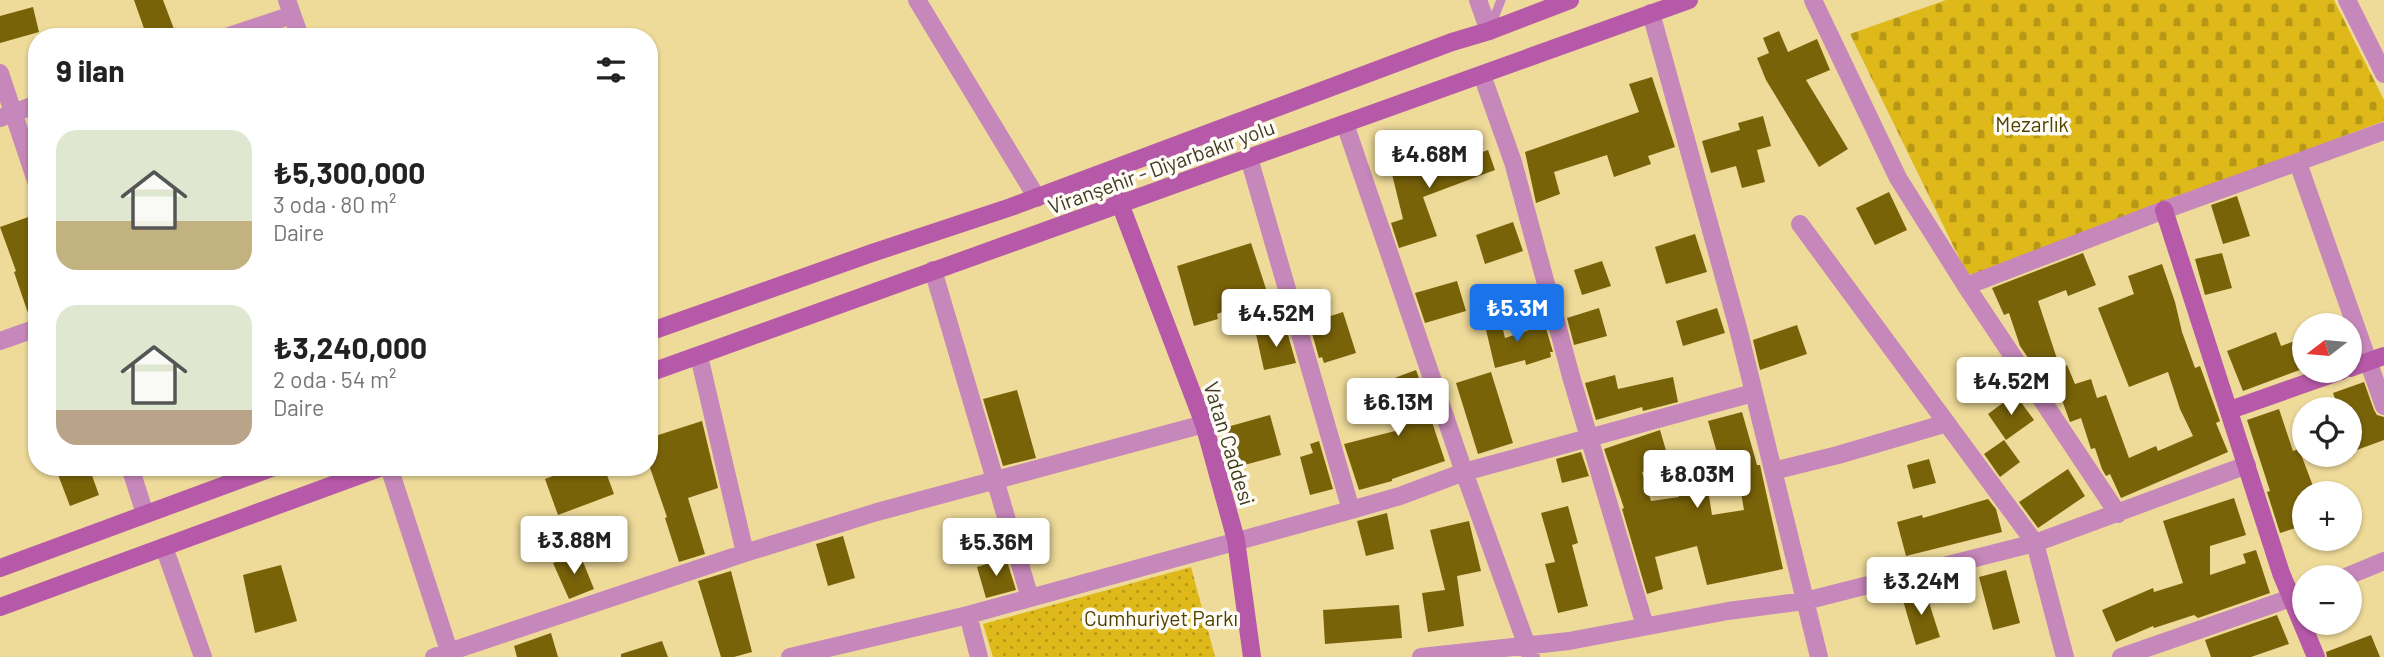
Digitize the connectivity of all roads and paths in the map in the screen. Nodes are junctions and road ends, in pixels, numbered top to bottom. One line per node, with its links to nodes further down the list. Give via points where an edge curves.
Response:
1 (917, 0): 24 (street)
2 (1478, 0): 12 (street)
3 (1500, 0): 12 (lane)
4 (1570, 0): 12 (main road, Viranşehir - Diyarbakır yolu)
5 (1689, 0): 9 (main road, Viranşehir - Diyarbakır yolu)
6 (1813, 0): 29 (street, via 1898,178)
7 (2347, 0): 14 (street)
8 (290, 8): 10 (street); 11 (street)
9 (1651, 13): 15 (main road, Viranşehir - Diyarbakır yolu); 37 (street)
10 (246, 28)
11 (297, 28)
12 (1489, 31): 23 (main road, Viranşehir - Diyarbakır yolu)
13 (0, 73): 17 (street)
14 (2384, 74)
15 (1482, 75): 18 (main road, Viranşehir - Diyarbakır yolu); 42 (street, via 1513,162)
16 (28, 107): 17 (street)
17 (6, 116): 22 (street)
18 (1345, 124): 20 (main road, Viranşehir - Diyarbakır yolu); 45 (street)
19 (2384, 131): 21 (street)
20 (1250, 159): 25 (main road, Viranşehir - Diyarbakır yolu); 51 (street)
21 (2298, 163): 26 (street); 34 (street)
22 (28, 164)
23 (1108, 172): 24 (main road, Viranşehir - Diyarbakır yolu); 25 (main road, Vatan Caddesi)
24 (1037, 198): 30 (main road, Viranşehir - Diyarbakır yolu)
25 (1121, 205): 28 (main road, Viranşehir - Diyarbakır yolu); 41 (main road, Vatan Caddesi)
26 (2164, 210): 29 (street); 39 (main road)
27 (1800, 224): 40 (street)
28 (933, 270): 33 (main road, Viranşehir - Diyarbakır yolu); 50 (street)
29 (1966, 286): 53 (street)
30 (658, 329)
31 (28, 331): 32 (street)
32 (0, 341)
33 (699, 356): 35 (main road, Viranşehir - Diyarbakır yolu); 57 (street)
34 (2376, 358): 38 (street)
35 (658, 370)
36 (2307, 383): 39 (main road)
37 (1753, 393): 42 (street); 44 (street)
38 (2384, 406)
39 (2230, 410): 43 (main road)
40 (1947, 423): 44 (street); 55 (street)
41 (1204, 425): 50 (street); 54 (main road, Vatan Caddesi)
42 (1591, 438): 45 (street); 67 (street)
43 (2247, 465): 53 (street); 61 (main road, via 2281,573)
44 (1773, 471): 64 (street)
45 (1464, 472): 51 (street); 69 (street)
46 (134, 476): 52 (street)
47 (249, 476): 52 (main road)
48 (357, 476): 56 (main road)
49 (392, 476): 70 (street)
50 (996, 479): 57 (street); 63 (street)
51 (1351, 510): 54 (street)
52 (145, 514): 59 (main road)
53 (2118, 514): 55 (street)
54 (1236, 540): 63 (street); 74 (main road, Vatan Caddesi)
55 (2035, 543): 64 (street); 78 (street)
56 (164, 547): 65 (main road); 71 (street)
57 (745, 552): 70 (street)
58 (2384, 561): 60 (street)
59 (0, 568)
60 (2362, 570)
61 (2292, 587)
62 (2292, 597): 79 (street)
63 (1030, 598): 66 (street)
64 (1805, 601): 67 (street); 77 (street)
65 (0, 607)
66 (968, 615): 72 (street); 73 (street)
67 (1645, 626): 69 (street)
68 (2310, 635): 80 (main road)
69 (1529, 651): 76 (street)
70 (445, 655)
71 (203, 657)
72 (790, 657)
73 (979, 657)
74 (1252, 657)
75 (1422, 657): 76 (street)
76 (1428, 657)
77 (1819, 657)
78 (2065, 657)
79 (2121, 657)
80 (2316, 657)

